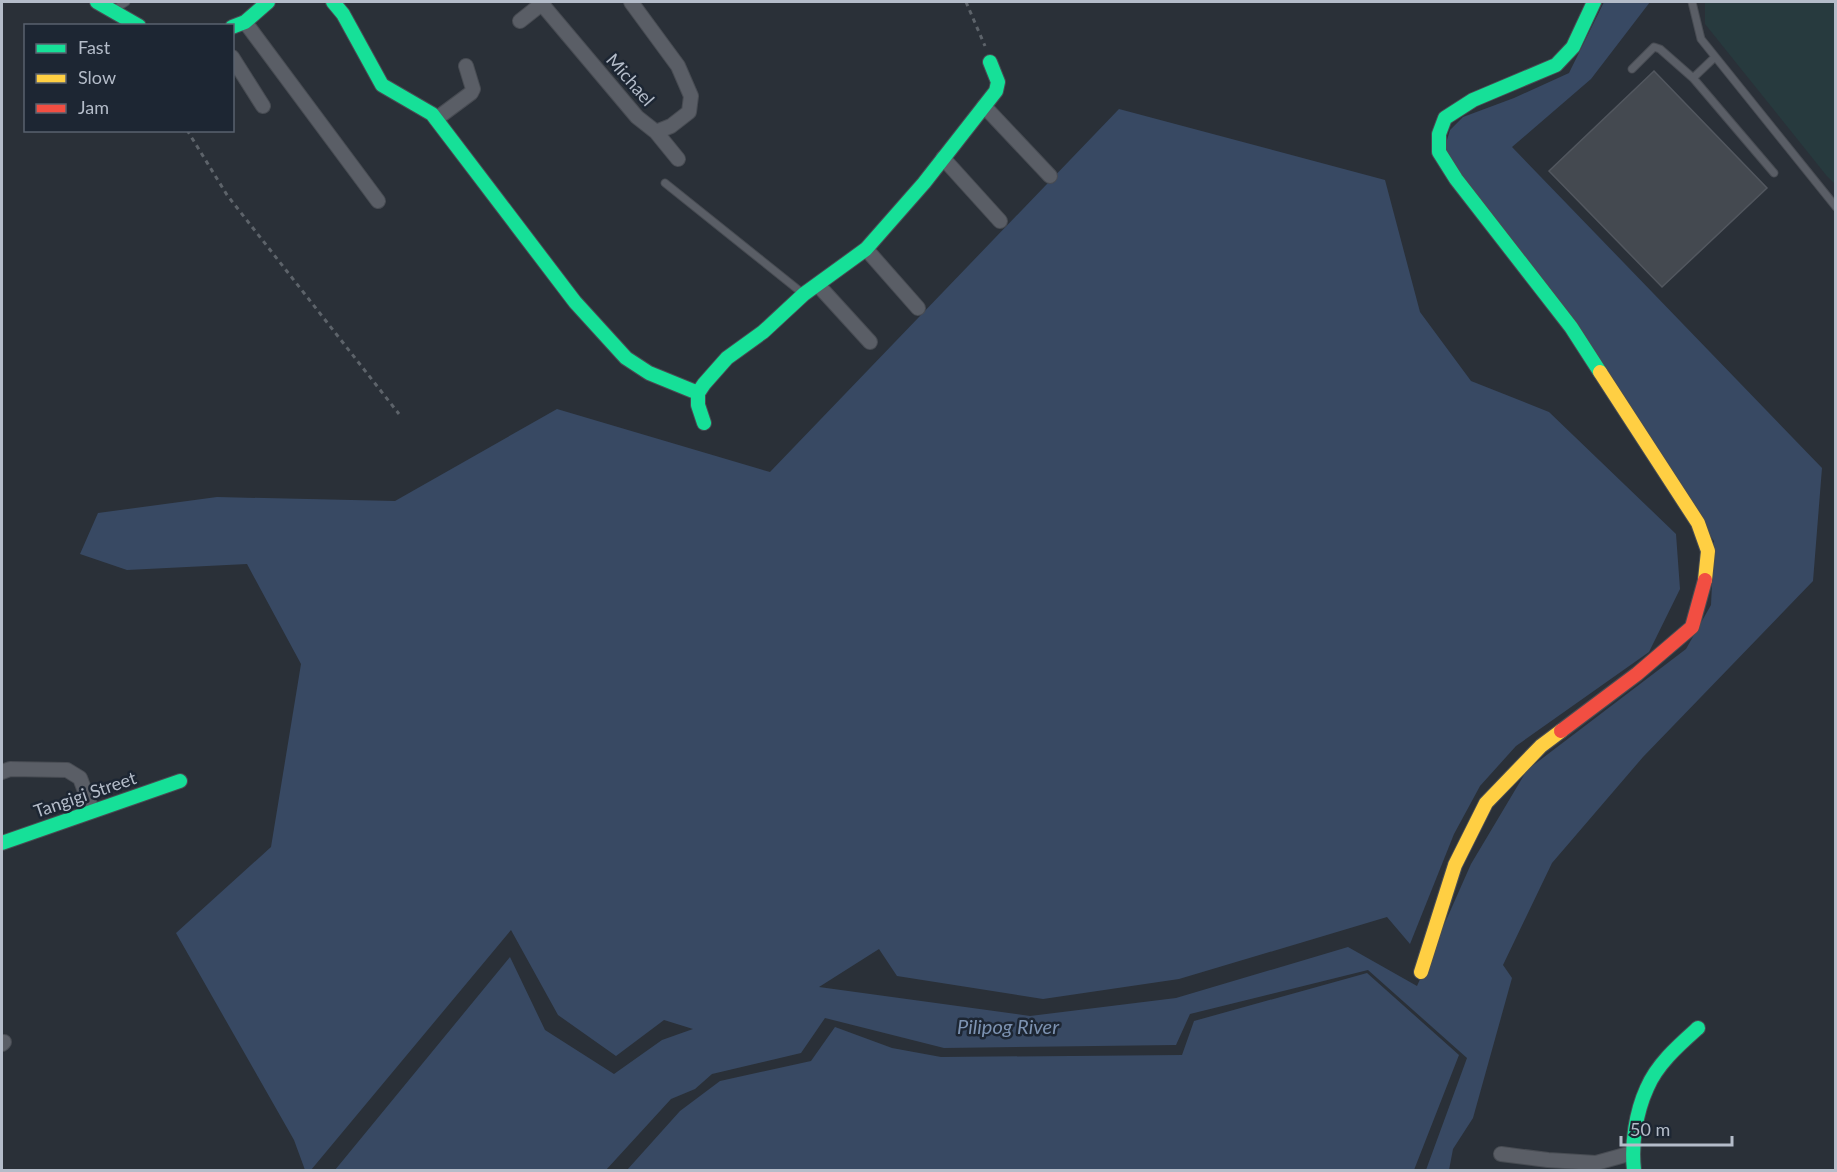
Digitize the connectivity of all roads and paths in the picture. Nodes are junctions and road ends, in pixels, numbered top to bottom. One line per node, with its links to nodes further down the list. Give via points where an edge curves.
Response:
1 (97, 2): 10 (street)
2 (126, 2): 10 (lane)
3 (268, 2): 13 (street)
4 (333, 2): 22 (street, via 382,85)
5 (543, 2): 11 (street); 24 (street, Michael, via 636,117)
6 (631, 2): 24 (street, Michael, via 678,66 691,96 689,111)
7 (966, 2): 16 (path)
8 (1594, 2): 45 (street, via 1573,47 1556,65 1473,100 1445,118 1439,134 1439,152 1571,327 1698,523 1708,551 1706,580 1692,627 1541,746 1486,803 1455,865)
9 (1692, 2): 14 (lane, via 1701,39)
10 (113, 11): 12 (street)
11 (520, 21)
12 (136, 24)
13 (239, 24): 30 (street)
14 (1715, 57): 19 (lane); 31 (lane)
15 (234, 60): 20 (street)
16 (990, 62): 21 (street, via 998,82)
17 (466, 66): 22 (street, via 471,93)
18 (1632, 69): 19 (lane, via 1654,47)
19 (1693, 78): 27 (lane)
20 (263, 106)
21 (984, 106): 25 (street); 28 (street)
22 (436, 119): 38 (street, via 574,302 626,358 649,374)
23 (188, 132): 39 (path, via 227,195)
24 (656, 132): 26 (street)
25 (943, 158): 32 (street); 33 (street)
26 (678, 159)
27 (1774, 173)
28 (1050, 176)
29 (665, 183): 35 (lane)
30 (378, 201)
31 (1836, 207)
32 (1000, 221)
33 (867, 249): 34 (street); 36 (street)
34 (818, 285): 35 (street); 37 (street)
35 (804, 294): 38 (street, via 763,332 727,358)
36 (918, 308)
37 (870, 342)
38 (698, 393): 40 (street)
39 (399, 414)
40 (704, 423)
41 (2, 772): 43 (street, via 67,770 80,778)
42 (180, 781): 43 (street, Tangigi Street)
43 (92, 810): 44 (street, Tangigi Street)
44 (2, 843)
45 (1421, 972)
46 (1698, 1028): 47 (street, via 1672,1052 1647,1087)
47 (1632, 1153): 48 (street, via 1596,1162); 49 (street)
48 (1501, 1154)
49 (1634, 1170)

